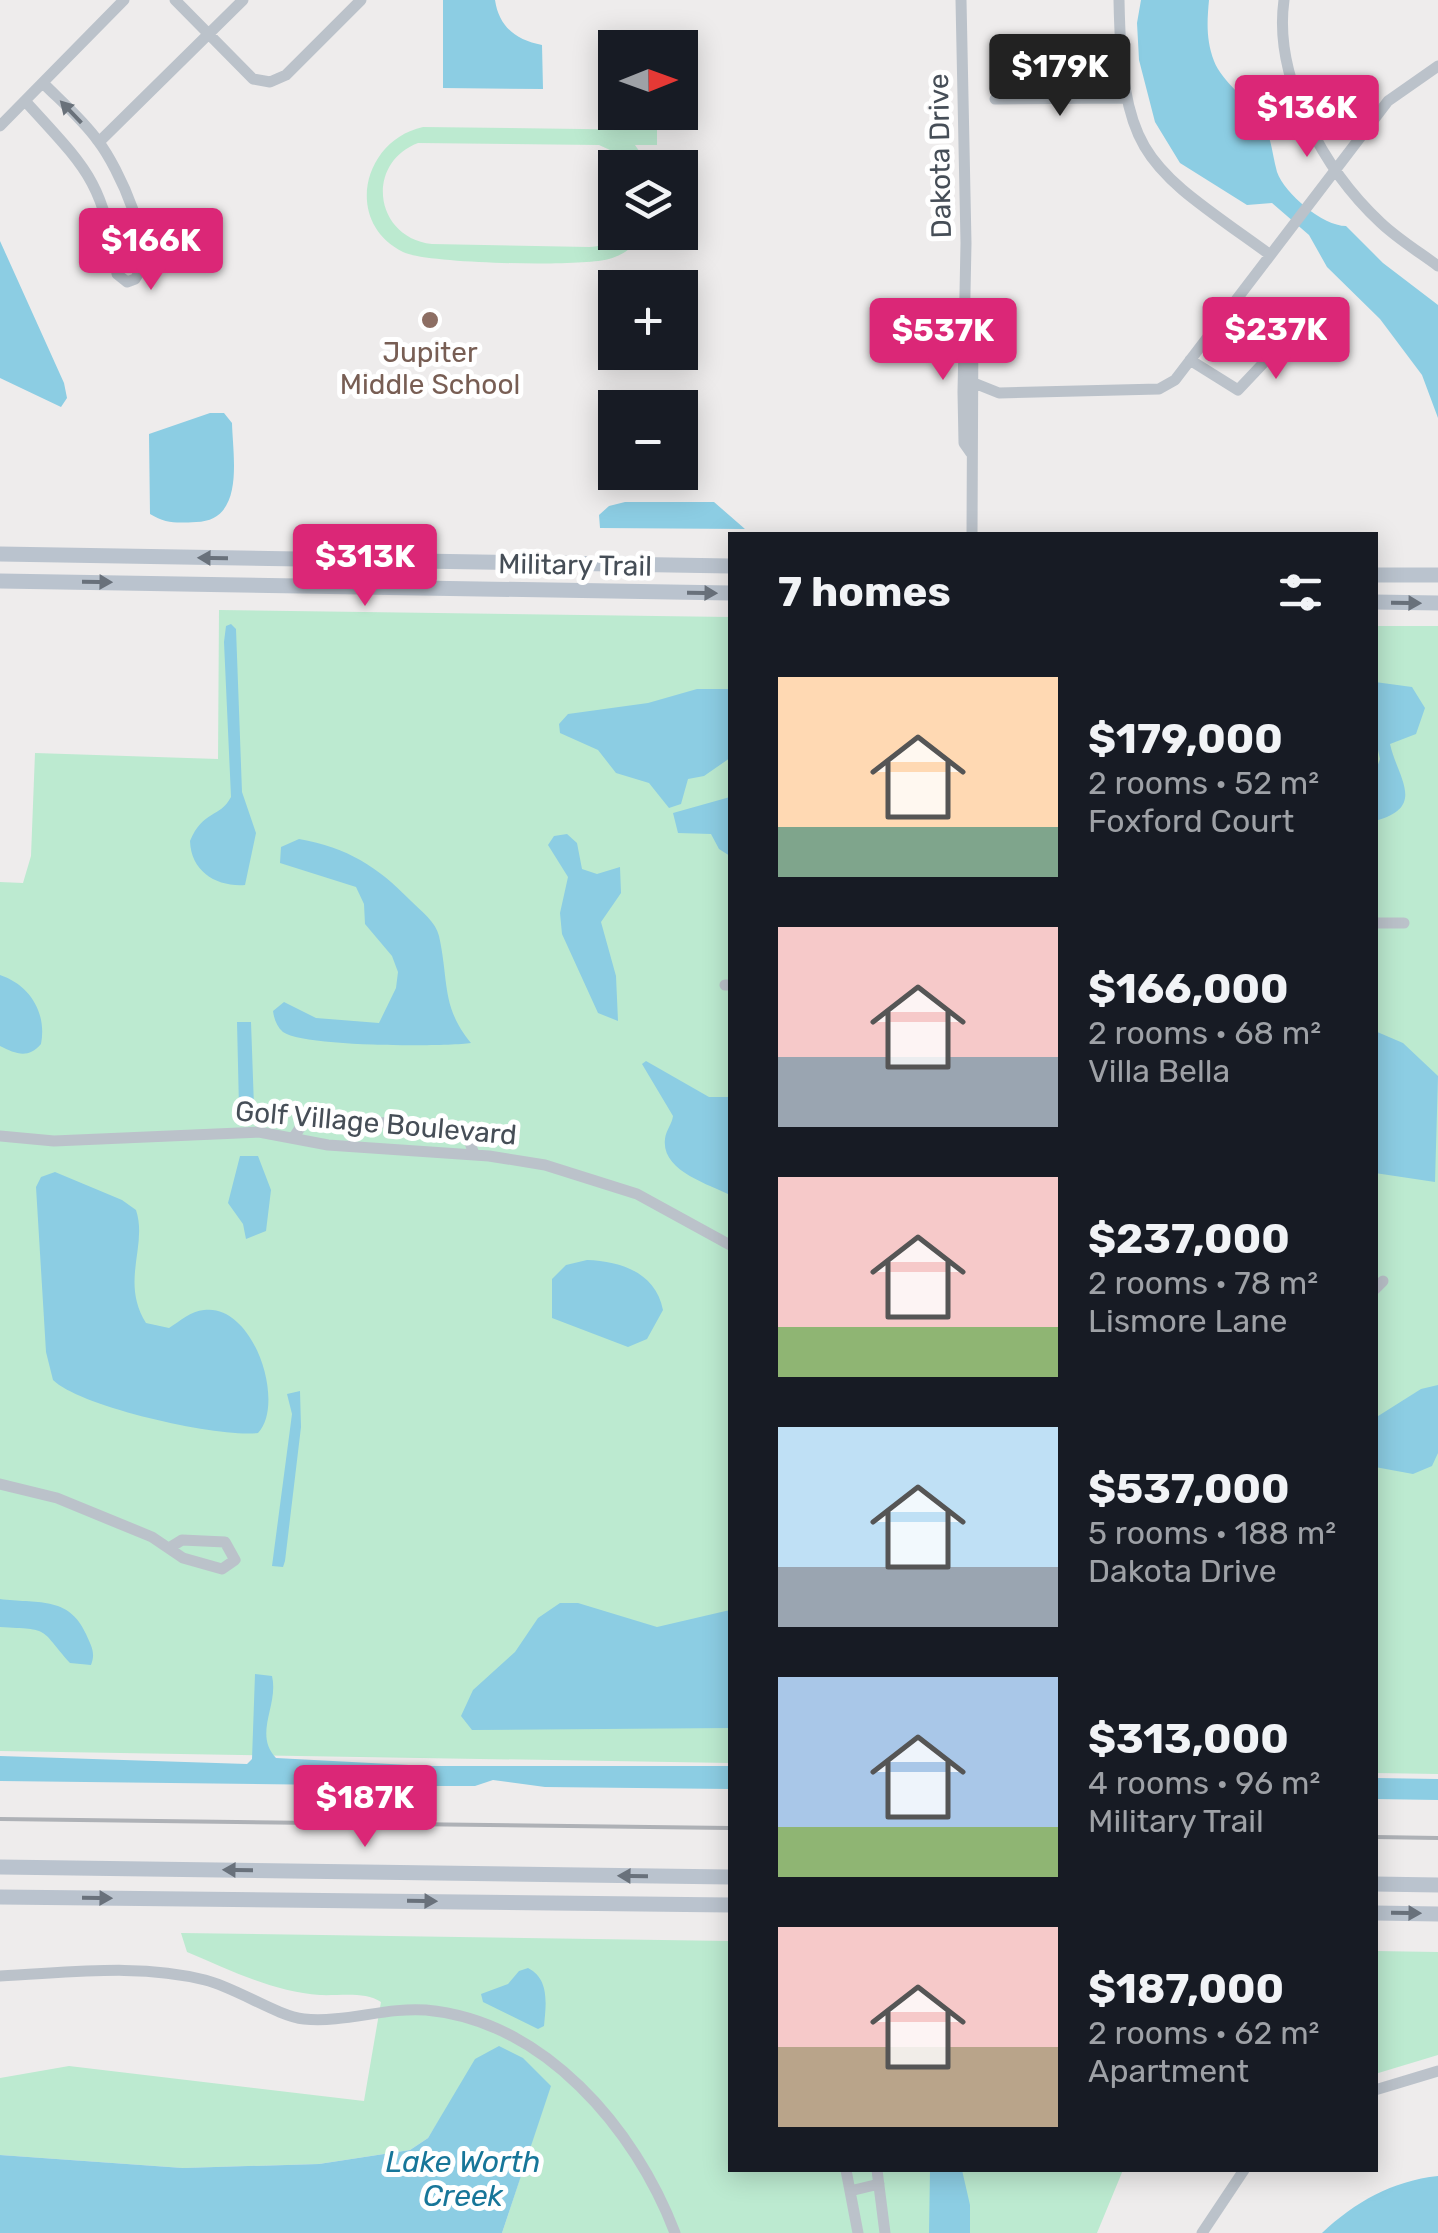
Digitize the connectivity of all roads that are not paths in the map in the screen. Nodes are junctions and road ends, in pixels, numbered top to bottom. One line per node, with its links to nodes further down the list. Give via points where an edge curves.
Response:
1 (124, 0): 10 (street)
2 (174, 0): 8 (street)
3 (243, 0): 8 (street)
4 (361, 0): 8 (street, via 286,75 270,82 253,79)
5 (961, 0): 22 (street, Dakota Drive)
6 (1119, 0): 12 (street)
7 (1284, 0): 17 (street, via 1292,82)
8 (208, 35): 15 (street)
9 (1438, 66): 17 (street, via 1388,100)
10 (44, 84): 13 (street); 15 (street, one-way to 10)
11 (996, 98): 12 (street)
12 (1125, 98): 19 (street, via 1141,146 1161,172)
13 (26, 102): 14 (street); 18 (street)
14 (0, 126)
15 (99, 142): 16 (street)
16 (108, 155): 18 (street); 18 (street, via 138,232 142,268 132,281 116,274 110,222)
17 (1337, 169): 19 (street); 20 (street, via 1384,226)
18 (87, 170)
19 (1269, 254): 21 (street)
20 (1438, 266)
21 (1229, 307): 23 (street); 23 (street, via 1270,337 1272,354 1238,390)
22 (966, 312): 24 (street, Dakota Drive, via 973,318); 27 (street, Dakota Drive, via 964,442)
23 (1190, 360): 25 (street, via 1160,390)
24 (974, 383): 25 (street); 26 (street, Dakota Drive)
25 (999, 393): 26 (street)
26 (974, 408): 27 (street, Dakota Drive)
27 (970, 453): 28 (street, Dakota Drive)
28 (972, 532)
29 (0, 554): 30 (main road, Military Trail)
30 (22, 555): 31 (main road, Military Trail, one-way to 30); 35 (street)
31 (728, 566)
32 (1378, 575): 33 (main road)
33 (1438, 575)
34 (0, 581): 35 (main road, Military Trail)
35 (21, 581): 36 (main road, Military Trail, one-way to 36)
36 (728, 593)
37 (1378, 602): 38 (main road, one-way to 38)
38 (1438, 603)
39 (1378, 923): 40 (street)
40 (1404, 924)
41 (0, 1136): 42 (street, Golf Village Boulevard)
42 (294, 1137): 43 (street, Golf Village Boulevard); 43 (street, via 307,1118 466,1129)
43 (474, 1154): 44 (street, Golf Village Boulevard, via 545,1166 638,1194)
44 (728, 1244)
45 (0, 1484): 46 (street, via 57,1498)
46 (168, 1548): 46 (street, via 222,1569 235,1560 225,1542 182,1540)
47 (0, 1867): 48 (main road, one-way to 47)
48 (728, 1877)
49 (1378, 1884): 50 (main road)
50 (1438, 1885)
51 (0, 1897): 52 (main road, one-way to 52)
52 (728, 1905)
53 (1378, 1913): 54 (main road, one-way to 54)
54 (1438, 1914)
55 (0, 1976): 63 (street, via 153,1972 220,1984 304,2019 422,2010 480,2020 536,2050 603,2113 642,2167)
56 (1438, 2071): 57 (street)
57 (1378, 2089)
58 (846, 2172): 62 (street)
59 (876, 2172): 61 (street)
60 (1243, 2172): 66 (street)
61 (878, 2184): 62 (street); 65 (street)
62 (850, 2191): 64 (street)
63 (676, 2233)
64 (858, 2233)
65 (885, 2233)
66 (1202, 2233)

